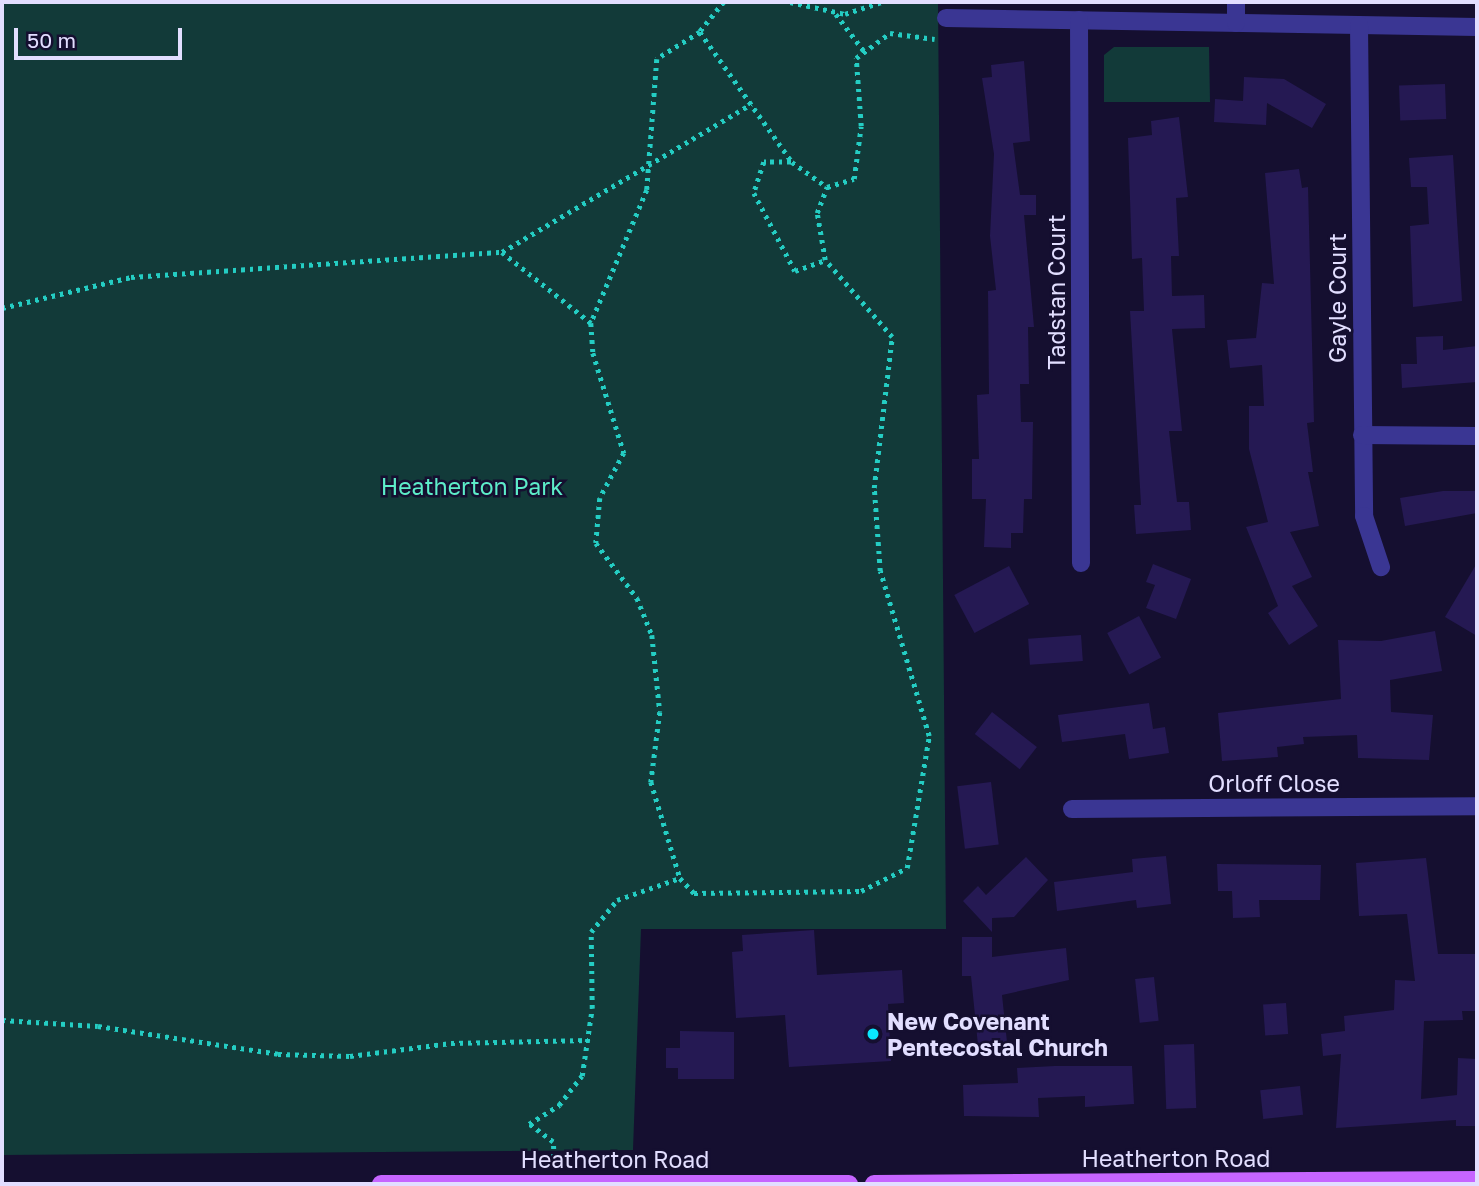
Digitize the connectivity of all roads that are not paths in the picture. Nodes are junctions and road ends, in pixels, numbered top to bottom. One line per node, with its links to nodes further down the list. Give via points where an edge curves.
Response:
1 (1236, 2): 4 (street)
2 (946, 18): 3 (street)
3 (1079, 20): 4 (street); 9 (street, Tadstan Court)
4 (1236, 23): 5 (street)
5 (1359, 25): 6 (street); 7 (street, Gayle Court)
6 (1477, 27)
7 (1362, 435): 8 (street); 10 (street, Gayle Court, via 1364,516)
8 (1477, 436)
9 (1082, 563)
10 (1381, 568)
11 (1477, 806): 12 (street, Orloff Close)
12 (1072, 808)
13 (1477, 1180): 14 (main road, Heatherton Road)
14 (1420, 1182): 18 (main road, Heatherton Road)
15 (381, 1184): 16 (main road, Heatherton Road)
16 (547, 1184): 17 (main road, Heatherton Road)
17 (849, 1184)
18 (874, 1184)

